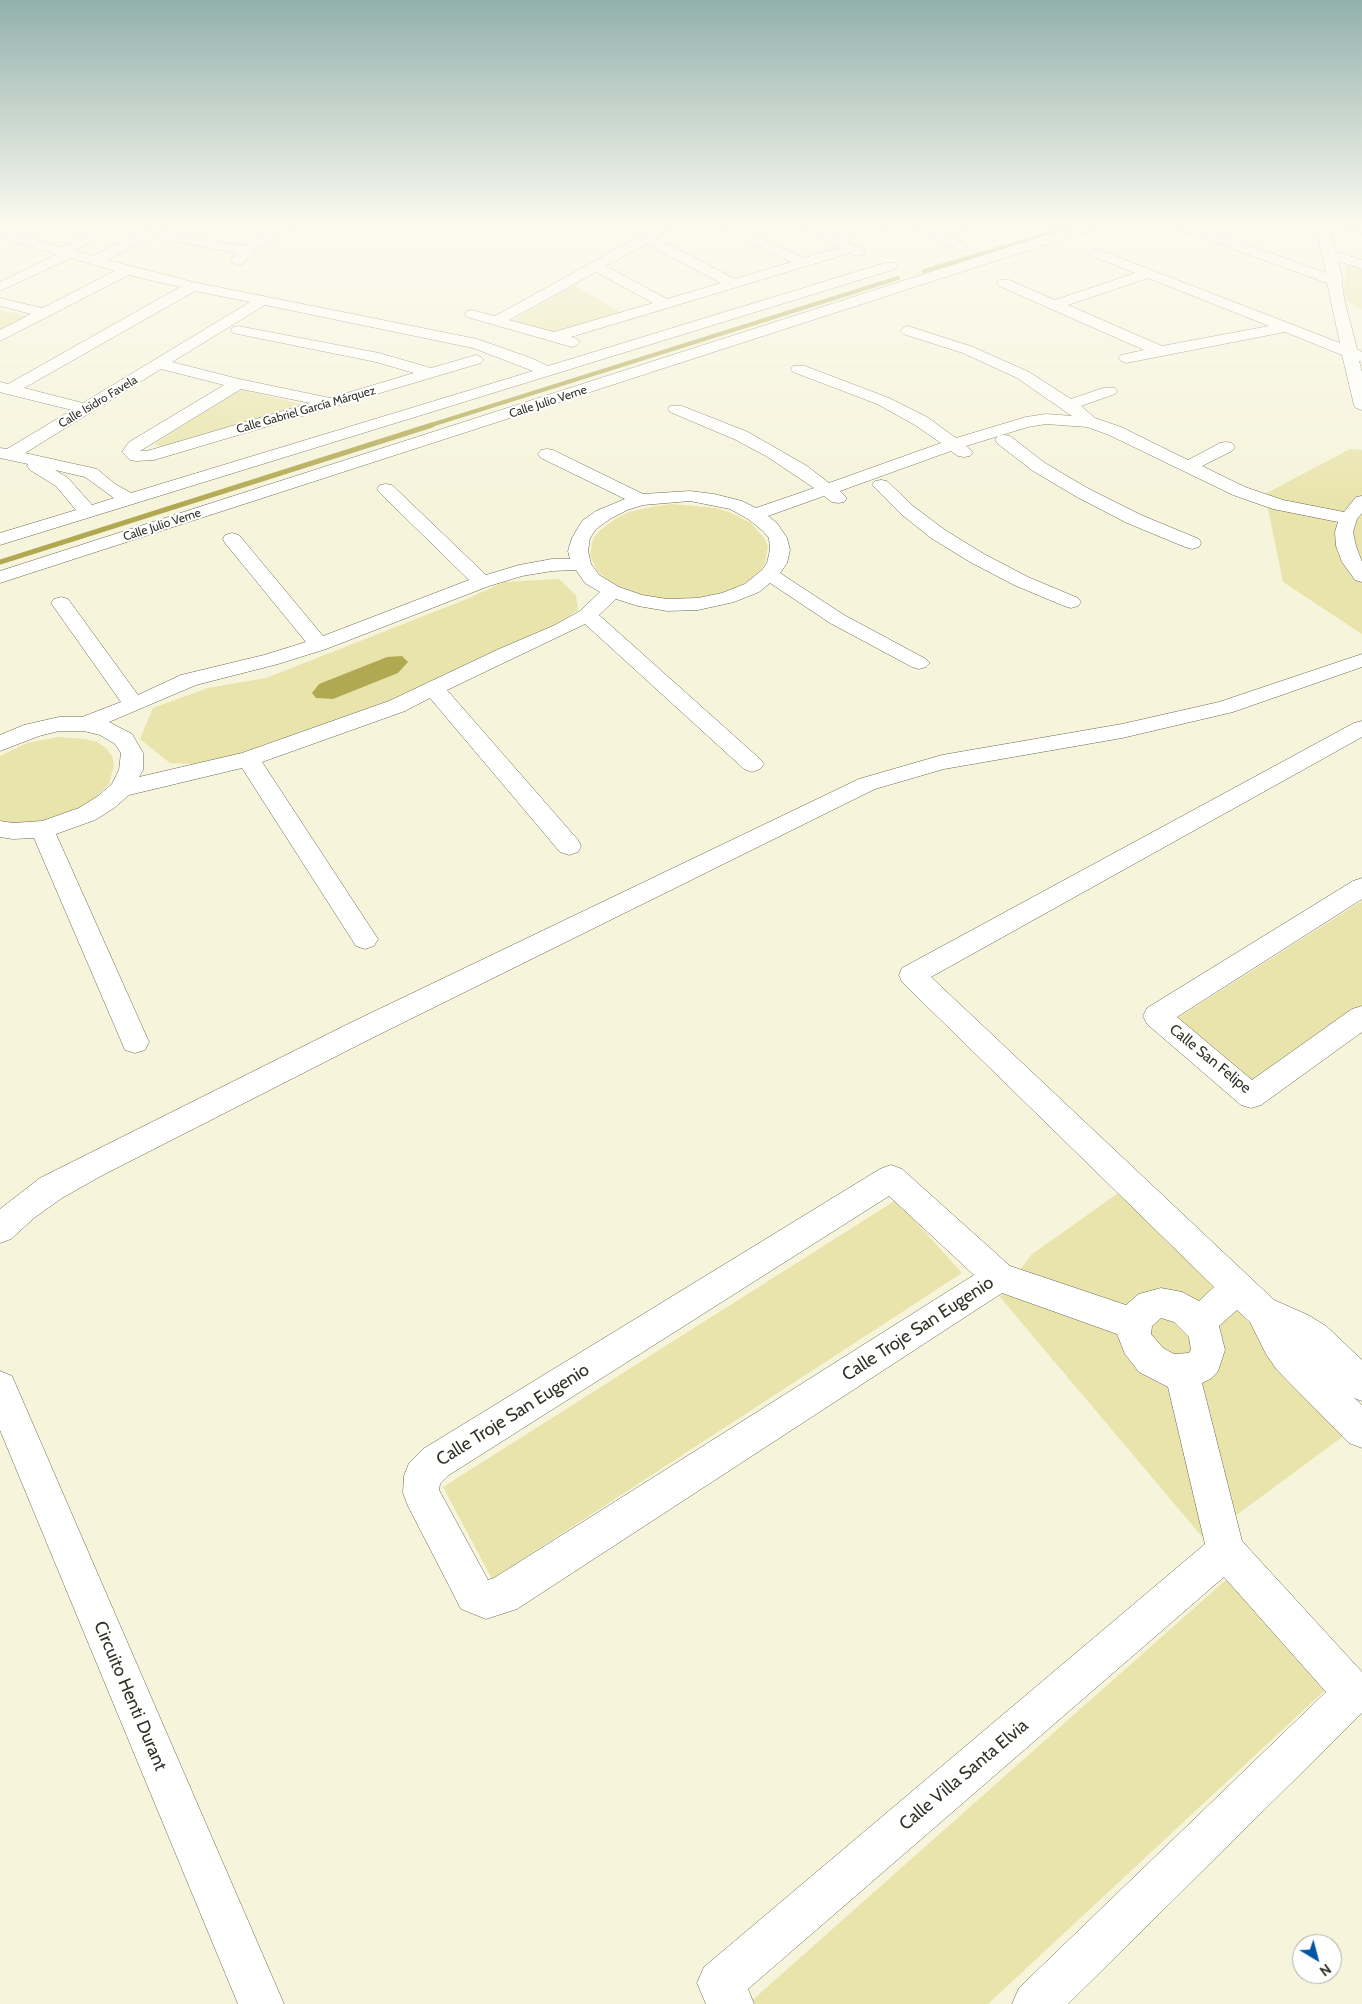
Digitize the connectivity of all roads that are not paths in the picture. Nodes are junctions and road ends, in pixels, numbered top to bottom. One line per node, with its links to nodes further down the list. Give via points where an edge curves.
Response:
1 (35, 318): 18 (street)
2 (135, 318): 31 (street)
3 (235, 318): 24 (street, Calle Isidro Favela)
4 (343, 318): 17 (street)
5 (484, 318): 13 (street)
6 (502, 318): 13 (street)
7 (620, 318): 19 (street)
8 (731, 318): 21 (street, Calle Julio Verne)
9 (804, 318): 61 (street, Calle Julio Verne)
10 (1084, 318): 20 (street)
11 (1261, 318): 14 (street)
12 (1343, 318): 23 (street)
13 (496, 321): 19 (street)
14 (1287, 328): 20 (street); 23 (street)
15 (238, 330): 28 (street, via 379,358)
16 (908, 331): 34 (street, via 996,362 1023,375)
17 (419, 333): 25 (street); 27 (street, via 477,344)
18 (0, 336)
19 (554, 337): 21 (street)
20 (1160, 351): 22 (street)
21 (608, 353): 27 (street, Calle Julio Verne)
22 (1126, 358)
23 (1357, 362): 35 (street)
24 (160, 364): 30 (street); 36 (street, Calle Isidro Favela)
25 (485, 366): 28 (street, Calle Gabriel García Márquez); 29 (street)
26 (799, 369): 41 (street, via 883,401)
27 (546, 371): 29 (street, Calle Julio Verne)
28 (431, 373): 33 (street, Calle Gabriel García Márquez)
29 (508, 383): 48 (street, Calle Julio Verne)
30 (238, 384): 33 (street); 33 (street, Calle Gabriel García Márquez, via 135,446 131,452 136,456 148,456)
31 (5, 389): 36 (street)
32 (1109, 391): 34 (street)
33 (331, 403)
34 (1069, 405): 38 (street)
35 (1362, 405)
36 (86, 409): 43 (street, Calle Isidro Favela)
37 (676, 409): 47 (street, via 750,440 801,470)
38 (1089, 422): 41 (street, via 1046,419 1026,422); 44 (street)
39 (1004, 440): 41 (street); 53 (street, via 1026,434 1074,433 1111,444 1262,515); 57 (street, via 1083,493)
40 (1226, 447): 44 (street)
41 (960, 449): 45 (street); 47 (street)
42 (547, 454): 49 (street)
43 (11, 455): 48 (street, via 91,473); 51 (street, via 62,482)
44 (1189, 466): 53 (street, via 1239,491)
45 (881, 485): 47 (street); 65 (street, via 938,534 1021,581)
46 (386, 489): 62 (street)
47 (832, 494): 52 (street); 54 (street)
48 (128, 499): 51 (street, Calle Julio Verne)
49 (641, 500): 52 (street, via 682,496 714,499); 58 (street, via 621,506 589,525 578,550)
50 (1362, 501): 53 (street)
51 (88, 512): 55 (street, Calle Julio Verne)
52 (755, 514): 54 (street)
53 (1346, 525): 60 (street, via 1346,546)
54 (770, 527): 59 (street, via 778,538 780,550 777,563)
55 (0, 539)
56 (232, 539): 67 (street)
57 (1192, 543)
58 (581, 564): 62 (street, via 519,571); 63 (street, via 592,579)
59 (769, 574): 63 (street, via 752,588 698,604 667,605); 69 (street, via 836,619)
60 (1362, 576)
61 (0, 577)
62 (482, 582): 67 (street)
63 (612, 591): 66 (street)
64 (61, 602): 71 (street)
65 (1071, 602)
66 (587, 615): 70 (street); 76 (street)
67 (319, 645): 71 (street, via 188,680)
68 (1362, 660): 85 (street, via 1225,708 1122,731 942,762 867,784 360,1031 90,1167 37,1198)
69 (919, 663)
70 (434, 689): 75 (street, via 352,724); 80 (street)
71 (134, 705): 72 (street)
72 (84, 724): 74 (street, via 58,724 32,730); 77 (street, via 107,729 124,739 132,753 131,770)
73 (1362, 728): 87 (street, via 912,975)
74 (0, 744)
75 (248, 759): 77 (street); 82 (street)
76 (752, 764)
77 (121, 789): 79 (street, via 87,814)
78 (0, 829): 79 (street)
79 (42, 829): 84 (street)
80 (569, 846)
81 (1362, 888): 83 (street, Calle San Felipe, via 1157,1016 1251,1096)
82 (365, 939)
83 (1362, 1017)
84 (136, 1042)
85 (0, 1229)
86 (999, 1276): 86 (street, Calle Troje San Eugenio, via 891,1178 436,1462 422,1476 421,1492 476,1595 486,1600 503,1595); 90 (street, Calle Troje San Eugenio)
87 (1238, 1288): 88 (street); 89 (street)
88 (1262, 1311): 92 (street, via 1314,1337); 94 (street, via 1289,1358)
89 (1199, 1322): 90 (street, via 1182,1308 1161,1303 1144,1309); 91 (street, via 1208,1341 1206,1359 1200,1366)
90 (1134, 1324): 91 (street, via 1137,1343 1151,1360 1171,1371)
91 (1182, 1372): 95 (street)
92 (1362, 1384)
93 (0, 1388): 96 (street, Circuito Henti Durant)
94 (1362, 1430)
95 (1226, 1551): 97 (street, Calle Villa Santa Elvia, via 720,1983); 98 (street, via 1354,1693)
96 (260, 2004)
97 (731, 2004)
98 (1036, 2004)

